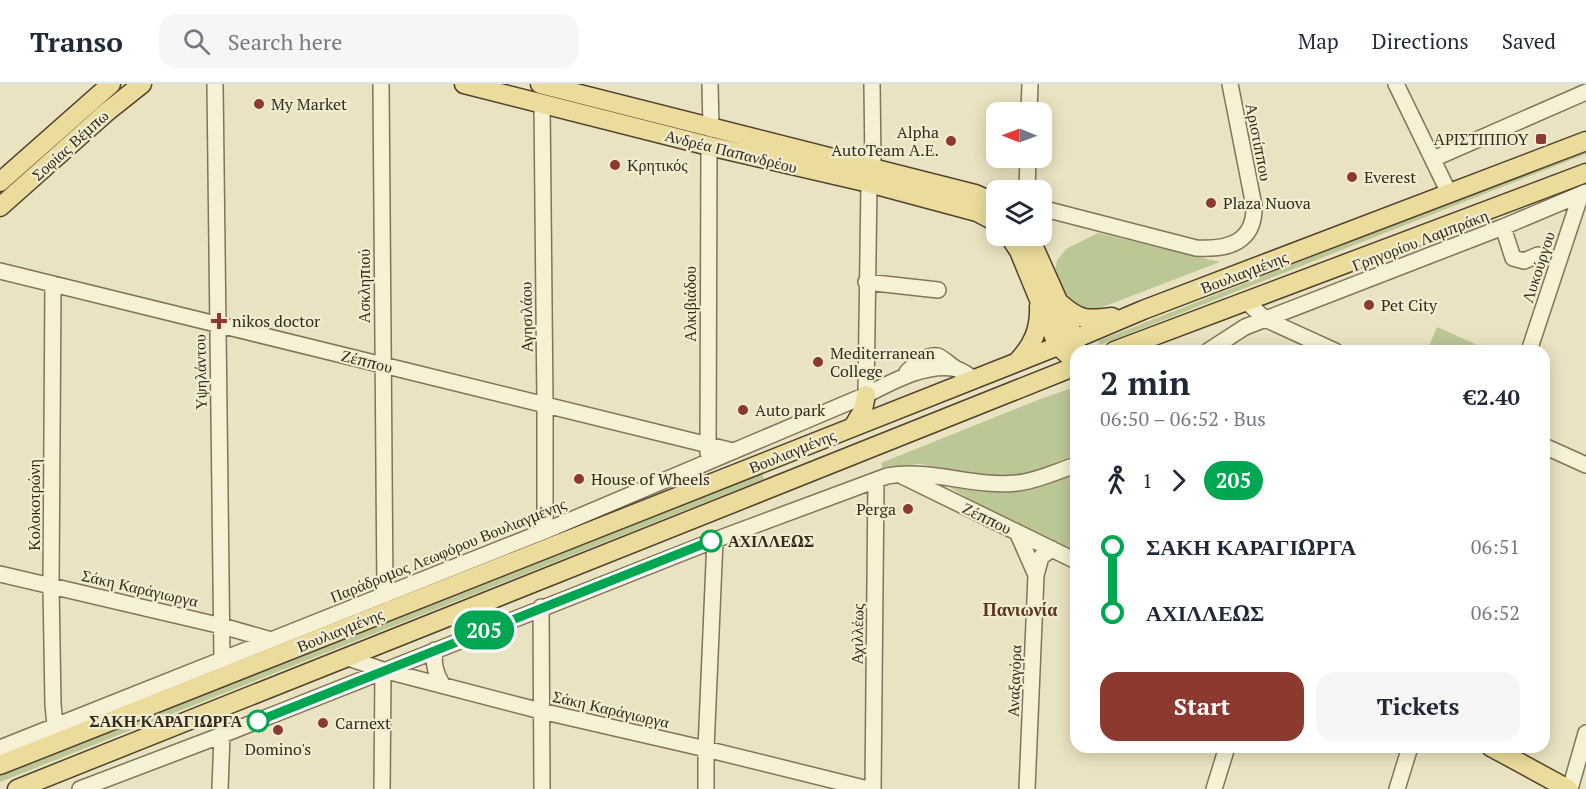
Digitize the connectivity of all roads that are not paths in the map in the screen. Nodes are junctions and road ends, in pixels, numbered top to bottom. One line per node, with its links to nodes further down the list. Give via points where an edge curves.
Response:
1 (111, 84): 20 (main road, Σοφίας Βέμπω)
2 (142, 84): 24 (main road, Σοφίας Βέμπω)
3 (214, 84): 40 (street, Υψηλάντου)
4 (381, 84): 50 (street, Ασκληπιού)
5 (464, 84): 14 (main road, Ανδρέα Παπανδρέου)
6 (541, 84): 15 (main road, Ανδρέα Παπανδρέου)
7 (710, 84): 15 (street, Αλκιβιάδου)
8 (872, 84): 19 (street)
9 (1030, 84): 13 (street)
10 (1230, 84): 25 (street, Αριστίππου, via 1254,206 1251,229 1234,244 1196,248)
11 (1396, 84): 17 (street)
12 (1586, 93): 17 (street)
13 (1029, 102)
14 (542, 104): 15 (main road, Ανδρέα Παπανδρέου); 54 (street, Αγησιλάου)
15 (710, 137): 19 (main road, Ανδρέα Παπανδρέου); 56 (street, Αλκιβιάδου)
16 (1586, 141): 21 (main road, Βουλιαγμένης)
17 (1433, 159): 21 (street)
18 (1586, 172): 36 (main road, Βουλιαγμένης)
19 (871, 175): 23 (main road, Ανδρέα Παπανδρέου); 26 (main road, Ανδρέα Παπανδρέου); 32 (street)
20 (0, 182)
21 (1449, 193): 38 (main road, Βουλιαγμένης)
22 (1584, 193): 27 (street, Γρηγορίου Λαμπράκη); 46 (street, Λυκούργου)
23 (986, 199)
24 (0, 207)
25 (1052, 211)
26 (986, 217)
27 (1503, 227): 30 (street, via 1513,258 1524,261); 39 (street, Γρηγορίου Λαμπράκη)
28 (1016, 246): 35 (main road)
29 (1033, 246): 37 (main road)
30 (1538, 255)
31 (0, 271): 33 (street, Ζέππου)
32 (867, 282): 34 (street); 53 (street)
33 (53, 284): 40 (street, Ζέππου); 71 (street, Κολοκοτρώνη)
34 (938, 290)
35 (1038, 301): 47 (main road); 49 (main road, via 1038,329)
36 (1246, 301): 39 (street); 43 (main road, Βουλιαγμένης)
37 (1059, 303): 38 (main road, via 1072,314 1093,320); 42 (main road)
38 (1143, 310): 42 (main road, Βουλιαγμένης)
39 (1265, 319): 44 (street, Γρηγορίου Λαμπράκη); 45 (street)
40 (217, 324): 50 (street, Ζέππου); 74 (street, Υψηλάντου)
41 (1070, 345): 47 (main road, Βουλιαγμένης)
42 (1076, 345)
43 (1132, 345)
44 (1216, 345)
45 (1322, 345)
46 (1531, 345)
47 (1058, 346): 48 (main road); 49 (main road, Βουλιαγμένης)
48 (1070, 358)
49 (1016, 362): 52 (main road, Βουλιαγμένης)
50 (383, 365): 54 (street, Ζέππου); 72 (street, Ασκληπιού)
51 (1070, 366): 77 (main road, Βουλιαγμένης)
52 (974, 379): 53 (street, Παράδρομος Λεωφόρου Βουλιαγμένης, via 955,368 931,370 903,377); 55 (main road, Βουλιαγμένης)
53 (866, 395): 55 (main road); 58 (street, Παράδρομος Λεωφόρου Βουλιαγμένης)
54 (545, 405): 56 (street, Ζέππου); 64 (street, Αγησιλάου)
55 (853, 427): 90 (main road, Βουλιαγμένης)
56 (708, 445): 58 (street, Ζέππου); 59 (street, Αλκιβιάδου)
57 (1550, 449): 60 (street)
58 (733, 452): 59 (street, Παράδρομος Λεωφόρου Βουλιαγμένης)
59 (708, 462): 64 (street, Παράδρομος Λεωφόρου Βουλιαγμένης)
60 (1586, 465)
61 (1070, 467): 62 (street, via 1018,483)
62 (899, 474): 63 (street); 65 (street, Ζέππου)
63 (876, 480): 66 (street); 97 (street, Αχιλλέως)
64 (544, 531): 72 (street, Παράδρομος Λεωφόρου Βουλιαγμένης)
65 (1017, 532): 67 (street, Ζέππου); 70 (street, Αναξαγόρα)
66 (715, 540): 73 (street); 86 (street)
67 (1052, 549): 68 (street, Ζέππου); 70 (street, Αναξαγόρα, via 1041,557)
68 (1070, 558)
69 (0, 574): 71 (street, Σάκη Καράγιωργα)
70 (1036, 575): 98 (street, Αναξαγόρα)
71 (51, 586): 74 (street, Σάκη Καράγιωργα); 82 (street, Κολοκοτρώνη)
72 (385, 595): 75 (street, Παράδρομος Λεωφόρου Βουλιαγμένης)
73 (542, 607): 76 (street); 81 (street)
74 (222, 626): 75 (street, Σάκη Καράγιωργα); 78 (street, Υψηλάντου)
75 (271, 640): 78 (street, Παράδρομος Λεωφόρου Βουλιαγμένης)
76 (435, 650): 79 (street); 80 (street, via 434,667)
77 (348, 658): 79 (street, Σάκη Καράγιωργα); 91 (main road, Βουλιαγμένης)
78 (222, 660): 82 (street, Παράδρομος Λεωφόρου Βουλιαγμένης)
79 (383, 670): 80 (street, Σάκη Καράγιωργα); 84 (street); 94 (street)
80 (442, 684): 81 (street, Σάκη Καράγιωργα)
81 (541, 711): 86 (street, Σάκη Καράγιωργα); 95 (street)
82 (55, 726): 85 (street, Παράδρομος Λεωφόρου Βουλιαγμένης)
83 (1586, 733): 101 (street)
84 (222, 735): 92 (street); 93 (street)
85 (0, 748)
86 (706, 749): 96 (street); 97 (street, Σάκη Καράγιωργα)
87 (1225, 753): 99 (street)
88 (1408, 753): 100 (street)
89 (1502, 753): 101 (main road)
90 (0, 765)
91 (16, 789)
92 (80, 789)
93 (220, 789)
94 (382, 789)
95 (542, 789)
96 (706, 789)
97 (871, 789)
98 (1027, 789)
99 (1214, 789)
100 (1397, 789)
101 (1569, 789)

